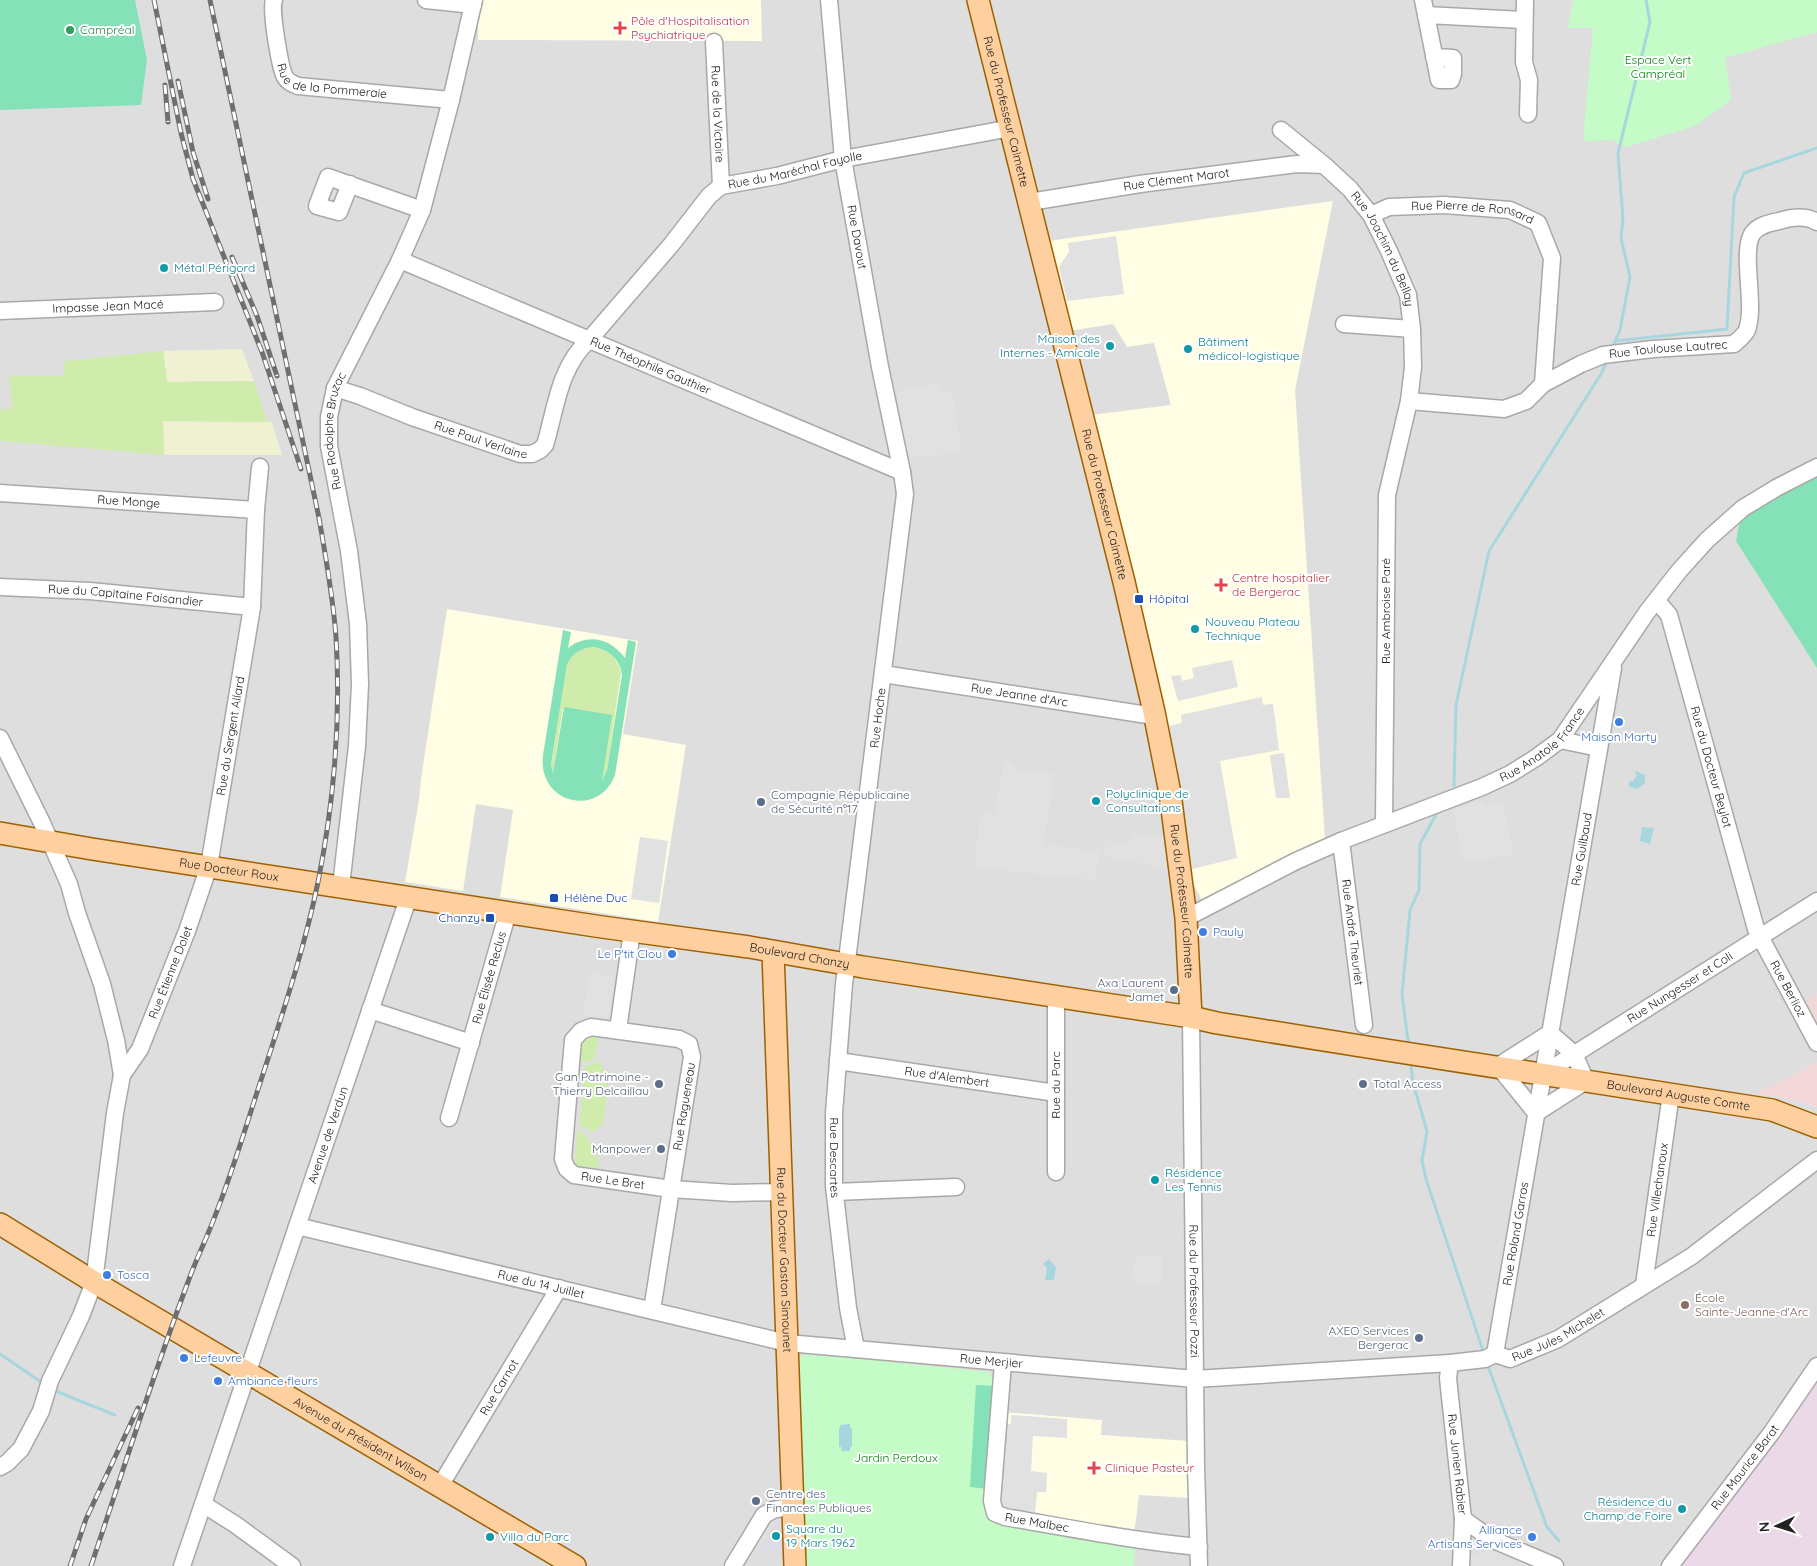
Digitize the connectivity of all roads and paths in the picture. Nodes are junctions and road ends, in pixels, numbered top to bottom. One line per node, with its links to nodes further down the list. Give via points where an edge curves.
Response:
1 (274, 0): 11 (street, Rue de la Pommeraie, via 273,20 281,61 285,77 291,83)
2 (426, 0): 6 (street)
3 (829, 0): 15 (street, Rue Davout)
4 (978, 0): 13 (main road, Rue du Professeur Calmette)
5 (1524, 0): 8 (street)
6 (474, 2): 11 (street, Rue Rodolphe Bruzac)
7 (1424, 8): 8 (street); 10 (street)
8 (1524, 20): 12 (street)
9 (714, 42): 18 (street, Rue de la Victoire)
10 (1434, 57)
11 (451, 100): 20 (street, Rue Rodolphe Bruzac)
12 (1528, 114)
13 (1011, 128): 15 (street, Rue du Maréchal Fayolle); 19 (main road, Rue du Professeur Calmette)
14 (1281, 130): 16 (street, Rue Joachim du Bellay)
15 (843, 159): 18 (street, Rue du Maréchal Fayolle); 34 (street, Rue Davout)
16 (1324, 165): 19 (street, Rue Clément Marot, via 1287,166 1140,184); 21 (street, Rue Joachim du Bellay, via 1350,189)
17 (350, 184): 20 (street)
18 (721, 186): 28 (street, Rue du Maréchal Fayolle, via 709,196)
19 (1030, 202): 42 (main road, Rue du Professeur Calmette)
20 (422, 210): 23 (street, Rue Rodolphe Bruzac)
21 (1371, 216): 27 (street, Rue Joachim du Bellay, via 1408,295); 29 (street, Rue Pierre de Ronsard, via 1389,207 1444,205 1510,210 1538,223 1552,258)
22 (1817, 222): 29 (street, Rue Toulouse Lautrec, via 1800,217 1788,218 1762,225 1752,233 1749,248 1750,316 1747,331 1734,344 1610,354 1581,364)
23 (400, 260): 28 (street, Rue Théophile Gauthier); 30 (street, Rue Rodolphe Bruzac)
24 (215, 302): 25 (street, Impasse Jean Macé)
25 (0, 311)
26 (1344, 324): 27 (street)
27 (1412, 329): 31 (street, Rue Joachim du Bellay, via 1413,367)
28 (589, 340): 30 (street, Rue Paul Verlaine, via 569,364 545,444 532,454 520,454 412,418); 34 (street, Rue Théophile Gauthier)
29 (1543, 384): 31 (street, via 1526,401 1504,409)
30 (335, 388): 51 (street, Rue Rodolphe Bruzac, via 329,417 329,446 352,569 360,684 357,746)
31 (1408, 401): 46 (street, Rue Ambroise Paré, via 1387,495)
32 (260, 467): 36 (street, Rue du Sergent Allard)
33 (1817, 467): 38 (street, Rue Anatole France, via 1743,508 1707,540)
34 (902, 472): 41 (street, Rue Hoche, via 905,494)
35 (0, 493): 36 (street, Rue Monge)
36 (256, 510): 39 (street, Rue du Sergent Allard)
37 (0, 587): 39 (street, Rue du Capitaine Faisandier, via 90,591)
38 (1657, 601): 40 (street, Rue Anatole France); 57 (street, Rue du Docteur Beylot, via 1669,615)
39 (252, 607): 50 (street, Rue du Sergent Allard)
40 (1614, 664): 44 (street, Rue Anatole France); 45 (street, Rue Guilbaud)
41 (884, 674): 42 (street, Rue Jeanne d'Arc); 59 (street, Rue Hoche)
42 (1154, 716): 55 (main road, Rue du Professeur Calmette, via 1170,792)
43 (0, 738): 48 (street)
44 (1560, 740): 45 (street); 46 (street, Rue Anatole France, via 1510,774)
45 (1599, 748): 65 (street, Rue Guilbaud)
46 (1384, 824): 49 (street, Rue Anatole France)
47 (0, 833): 48 (main road, Rue Docteur Roux)
48 (50, 841): 50 (main road, Rue Docteur Roux); 72 (street, via 69,884 102,984)
49 (1341, 841): 55 (street, Rue Anatole France); 63 (street, Rue André Theuriet)
50 (209, 866): 51 (main road, Rue Docteur Roux); 72 (street, Rue Étienne Dolet, via 140,1048)
51 (342, 886): 52 (main road, Rue Docteur Roux)
52 (409, 896): 54 (main road, Boulevard Chanzy); 61 (street, Avenue de Verdun)
53 (1817, 901): 57 (street, Rue Nungesser et Coli)
54 (508, 912): 56 (main road, Boulevard Chanzy); 66 (street, Rue Élisée Reclus)
55 (1186, 918): 62 (main road, Rue du Professeur Calmette)
56 (632, 931): 58 (main road, Boulevard Chanzy); 64 (street)
57 (1759, 936): 67 (street, Rue Berlioz); 68 (street, Rue Nungesser et Coli)
58 (774, 952): 59 (main road, Boulevard Chanzy); 85 (main road, Rue du Docteur Gaston Simounet)
59 (847, 964): 60 (main road, Boulevard Chanzy); 69 (street, Rue Descartes)
60 (1056, 997): 62 (main road, Boulevard Chanzy); 74 (street, Rue du Parc)
61 (370, 1010): 66 (street); 88 (street, Avenue de Verdun)
62 (1191, 1017): 70 (main road, Boulevard Chanzy); 100 (street, Rue du Professeur Pozzi)
63 (1364, 1025)
64 (618, 1030): 84 (street, Rue Ragueneau, via 679,1039 689,1044 692,1057); 84 (street, Rue Le Bret, via 591,1027 581,1031 573,1040 563,1159 566,1169 574,1175)
65 (1550, 1033): 68 (street); 70 (street); 71 (street, Rue Guilbaud)
66 (471, 1043): 79 (street, Rue Élisée Reclus)
67 (1817, 1043)
68 (1574, 1054): 71 (street, Rue Nungesser et Coli); 73 (street)
69 (838, 1061): 74 (street, Rue d'Alembert); 86 (street, Rue Descartes, via 833,1146)
70 (1498, 1066): 71 (main road, Boulevard Auguste Comte); 77 (street)
71 (1543, 1074): 73 (main road, Boulevard Auguste Comte); 77 (street, Rue Roland Garros)
72 (122, 1075): 89 (street, via 114,1113)
73 (1586, 1081): 75 (main road, Boulevard Auguste Comte); 77 (street)
74 (1056, 1093): 82 (street, Rue du Parc)
75 (1671, 1094): 76 (main road, Boulevard Auguste Comte); 90 (street, Rue Villechanoux)
76 (1772, 1110): 78 (main road, via 1788,1108); 80 (main road)
77 (1536, 1113): 95 (street, Rue Roland Garros)
78 (1817, 1116)
79 (449, 1118)
80 (1817, 1127)
81 (1817, 1160): 90 (street, Rue Jules Michelet, via 1692,1256)
82 (1056, 1172)
83 (956, 1187): 86 (street)
84 (671, 1189): 85 (street, Rue Le Bret); 92 (street, Rue Ragueneau)
85 (782, 1192): 93 (main road, Rue du Docteur Gaston Simounet)
86 (835, 1192): 94 (street, Rue Descartes)
87 (0, 1224): 89 (main road, Avenue du Président Wilson)
88 (297, 1226): 91 (street, Rue du 14 Juillet); 99 (street, Avenue de Verdun)
89 (94, 1282): 99 (main road, Avenue du Président Wilson); 101 (street, via 50,1381 41,1411 21,1449)
90 (1644, 1284): 95 (street, Rue Jules Michelet, via 1558,1339 1510,1359)
91 (559, 1288): 92 (street, Rue du 14 Juillet); 102 (street, Rue Carnot)
92 (652, 1310): 93 (street, Rue du 14 Juillet)
93 (787, 1343): 94 (street, Rue Merjier); 104 (main road, Rue du Docteur Gaston Simounet)
94 (856, 1350): 96 (street, Rue Merjier)
95 (1495, 1354): 97 (street, Rue Jules Michelet, via 1485,1359)
96 (1003, 1363): 100 (street, Rue Merjier); 107 (street, Rue Malbec, via 993,1509 1000,1515 1102,1534)
97 (1450, 1363): 100 (street, Rue Jules Michelet); 105 (street, Rue Junien Rabier, via 1448,1378)
98 (1817, 1366): 116 (street, Rue Maurice Barat, via 1772,1432)
99 (247, 1373): 102 (main road, Avenue du Président Wilson); 103 (street, Avenue de Verdun)
100 (1195, 1379): 107 (street, Rue du Professeur Pozzi)
101 (0, 1467)
102 (440, 1486): 111 (main road, Avenue du Président Wilson)
103 (203, 1504): 109 (street, Avenue de Verdun); 110 (street)
104 (792, 1506): 112 (street, via 764,1515); 113 (main road, Rue du Docteur Gaston Simounet)
105 (1463, 1519): 106 (street); 108 (street, Rue Junien Rabier)
106 (1491, 1539): 108 (street, via 1476,1544); 115 (street)
107 (1199, 1547): 114 (street, Rue du Professeur Pozzi)
108 (1462, 1561)
109 (182, 1566)
110 (292, 1566)
111 (575, 1566)
112 (733, 1566)
113 (795, 1566)
114 (1199, 1566)
115 (1555, 1566)
116 (1670, 1566)

